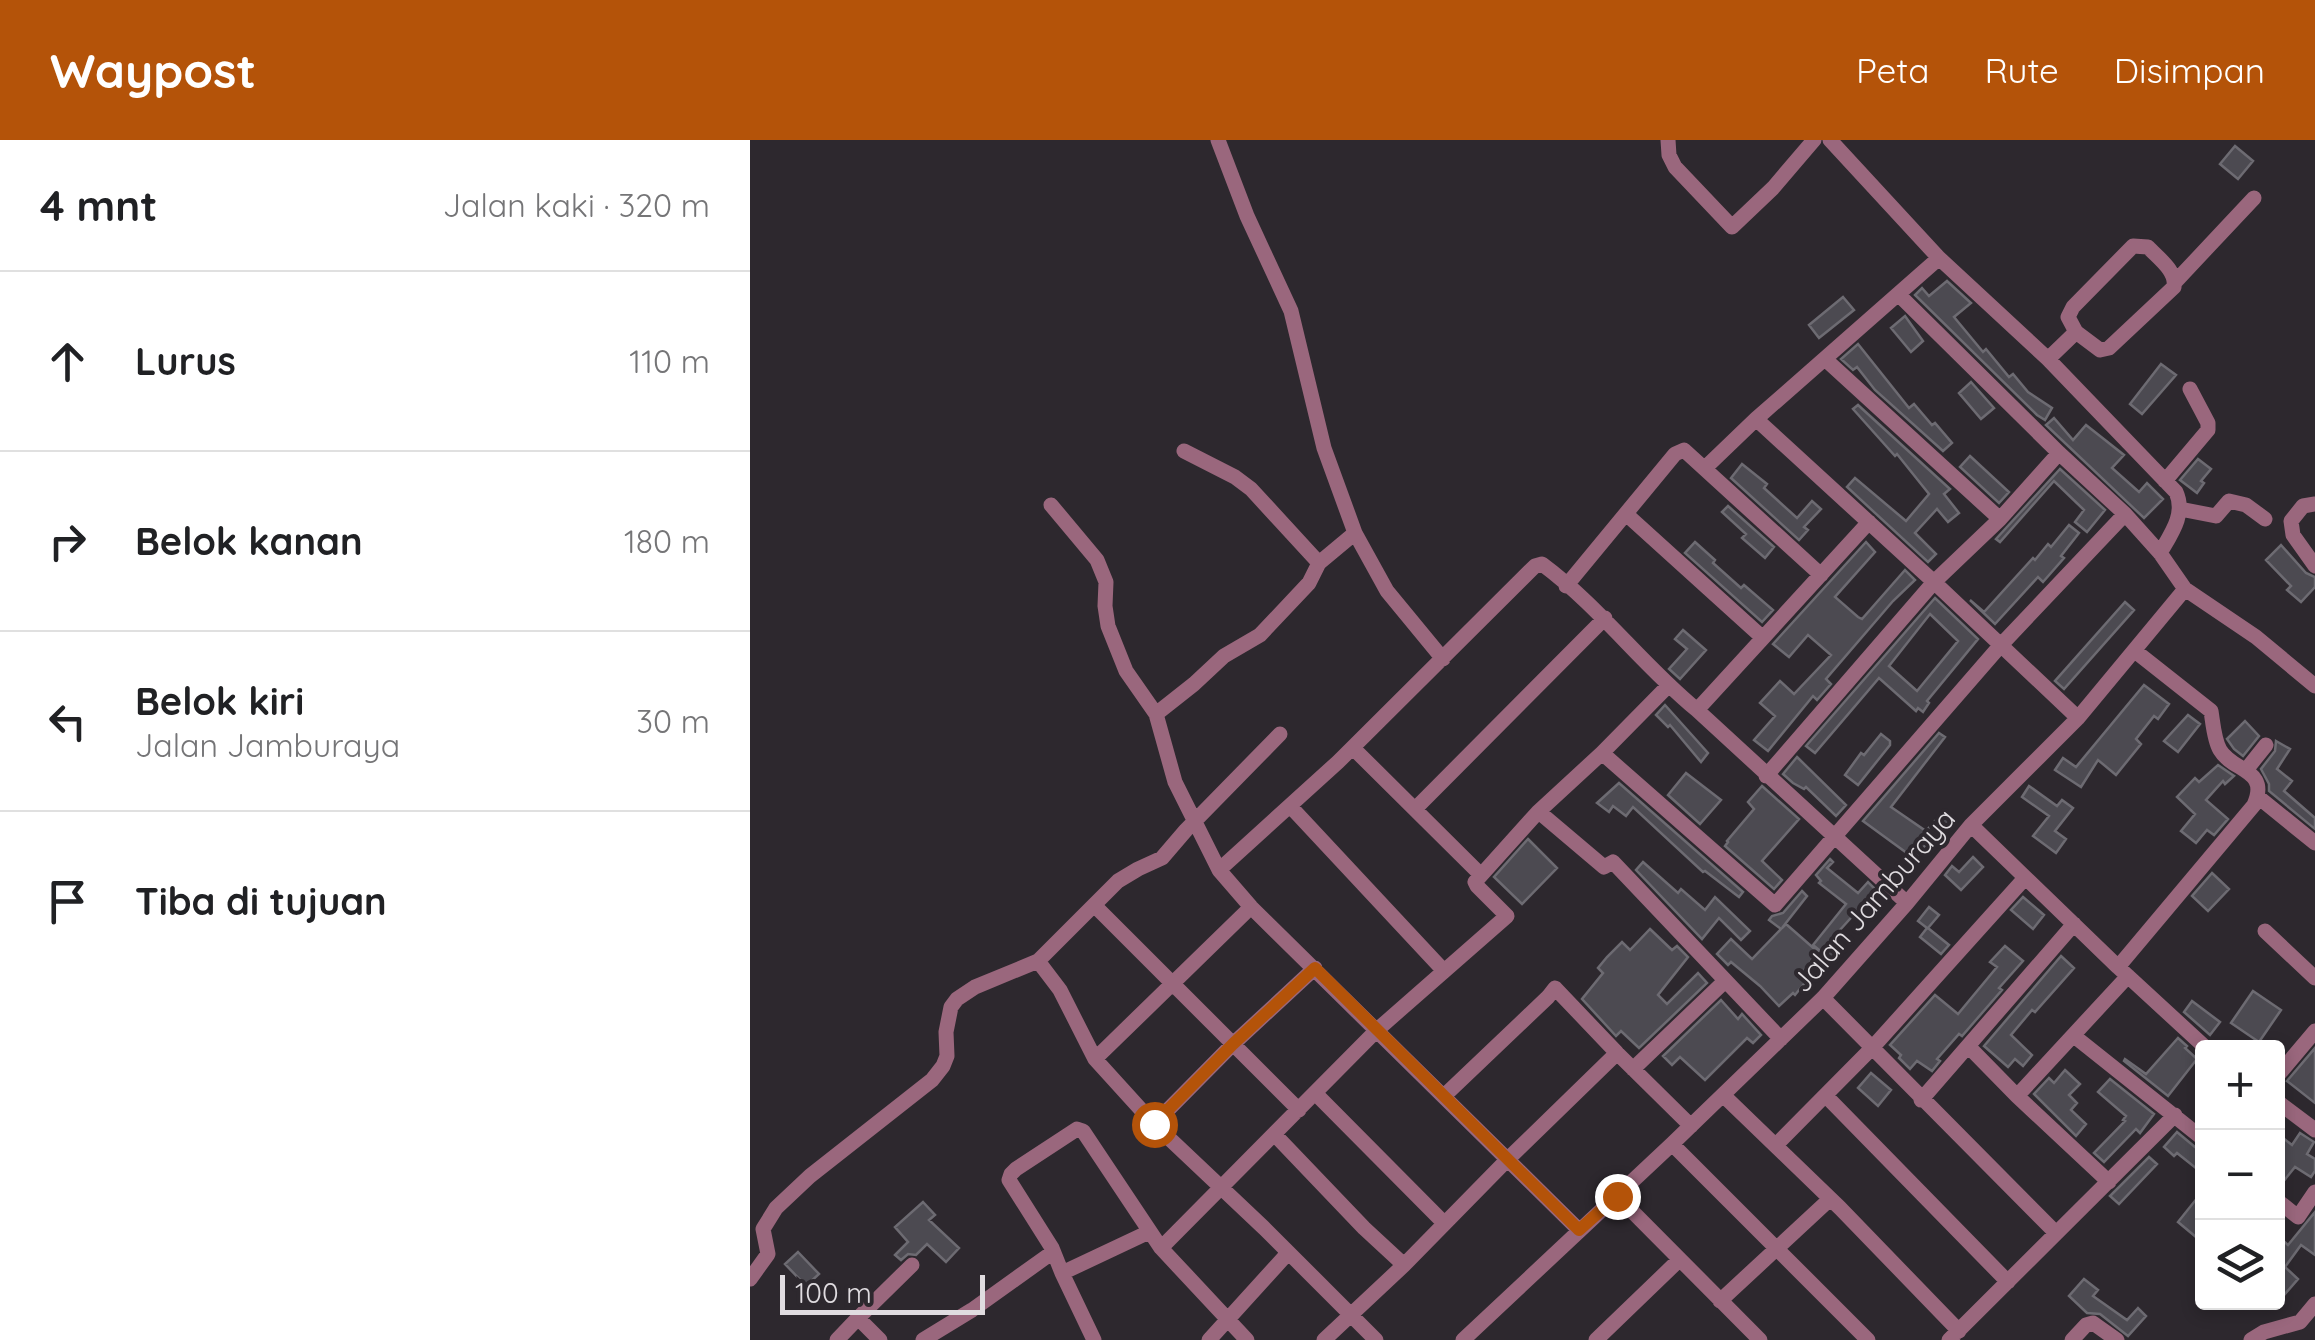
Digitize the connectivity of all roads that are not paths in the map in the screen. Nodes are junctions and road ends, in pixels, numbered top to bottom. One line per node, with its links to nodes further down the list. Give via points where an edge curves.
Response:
1 (1218, 140): 26 (street, via 1292,312 1324,448)
2 (1668, 140): 3 (street, via 1675,167 1732,226)
3 (1814, 140)
4 (1830, 140): 6 (street)
5 (2254, 198): 7 (street)
6 (1939, 258): 8 (street); 10 (street)
7 (2176, 281): 9 (street, via 2109,348 2100,350); 9 (street, via 2148,247 2133,246 2073,306 2068,317)
8 (1898, 295): 11 (street); 15 (street)
9 (2076, 332): 10 (street)
10 (2048, 358): 17 (street)
11 (1825, 359): 13 (street); 23 (street)
12 (2190, 390): 17 (street, via 2208,430)
13 (1756, 419): 16 (street); 25 (street)
14 (1184, 451): 28 (street, via 1251,489)
15 (2059, 453): 22 (street); 23 (street)
16 (1705, 468): 21 (street, via 1680,450); 30 (street)
17 (2165, 480): 20 (street)
18 (2315, 504): 29 (street, via 2303,506 2292,521 2293,536)
19 (1052, 506): 42 (street, via 1097,560 1106,582 1108,626 1126,671)
20 (2180, 509): 24 (street, via 2216,516 2230,501); 27 (street)
21 (1626, 514): 32 (street); 35 (street)
22 (2125, 514): 27 (street); 36 (street)
23 (2000, 519): 31 (street)
24 (2265, 519)
25 (1869, 522): 30 (street); 31 (street)
26 (1355, 533): 28 (street); 38 (street, via 1387,591)
27 (2160, 553): 33 (street)
28 (1319, 563): 42 (street, via 1260,636 1224,656)
29 (2315, 566)
30 (1821, 575): 35 (street)
31 (1934, 582): 36 (street); 49 (street)
32 (1566, 586): 34 (street); 38 (street, via 1542,564 1534,566)
33 (2185, 589): 37 (street, Jalan Jamburaya); 40 (street)
34 (1605, 618): 39 (street); 52 (street)
35 (1764, 638): 41 (street)
36 (2000, 646): 43 (street); 56 (street)
37 (2132, 654): 43 (street, Jalan Jamburaya); 48 (street, via 2212,717 2222,754)
38 (1443, 659): 46 (street)
39 (1668, 686): 41 (street); 47 (street)
40 (2315, 686)
41 (1697, 710): 49 (street)
42 (1156, 714): 54 (street)
43 (2078, 718): 55 (street, Jalan Jamburaya)
44 (1280, 734): 54 (street)
45 (2266, 745): 48 (street)
46 (1353, 748): 51 (street); 52 (street)
47 (1602, 753): 53 (street); 56 (street, via 1775,905)
48 (2246, 770): 50 (street)
49 (1766, 776): 56 (street)
50 (2258, 796): 57 (street); 69 (street)
51 (1290, 806): 58 (street); 68 (street)
52 (1415, 810): 59 (street)
53 (1539, 812): 59 (street); 71 (street, via 1604,867 1612,862)
54 (1194, 822): 58 (street); 62 (street, via 1162,858 1118,881)
55 (1971, 825): 60 (street); 61 (street, Jalan Jamburaya)
56 (1836, 837): 61 (street)
57 (2315, 842)
58 (1219, 870): 63 (street)
59 (1481, 875): 68 (street, via 1477,886 1508,916)
60 (2025, 878): 64 (street); 81 (street)
61 (1907, 902): 73 (street, Jalan Jamburaya)
62 (1095, 906): 66 (street); 72 (street)
63 (1251, 907): 67 (street); 72 (street)
64 (2074, 924): 69 (street); 80 (street)
65 (2264, 931): 70 (street)
66 (1038, 961): 83 (street); 121 (street, via 957,999 943,1066 776,1208 764,1228 766,1260)
67 (1315, 968): 74 (street); 79 (street)
68 (1444, 971): 74 (street)
69 (2123, 972): 76 (street); 78 (street)
70 (2315, 978)
71 (1725, 981): 77 (street); 85 (street)
72 (1173, 982): 79 (street); 83 (street)
73 (1823, 998): 77 (street, Jalan Jamburaya); 81 (street)
74 (1378, 1030): 86 (street); 88 (street)
75 (2315, 1031): 84 (street)
76 (2074, 1036): 90 (street); 94 (street)
77 (1781, 1039): 87 (street, Jalan Jamburaya)
78 (2197, 1040)
79 (1233, 1044): 93 (street); 95 (street)
80 (1969, 1046): 90 (street); 91 (street)
81 (1872, 1048): 89 (street); 91 (street)
82 (1617, 1054): 85 (street); 88 (street, via 1556,988); 102 (street)
83 (1096, 1060): 95 (street)
84 (2285, 1067)
85 (1633, 1069): 96 (street)
86 (1316, 1094): 93 (street); 109 (street)
87 (1723, 1095): 96 (street, Jalan Jamburaya); 101 (street)
88 (1444, 1096): 102 (street)
89 (1826, 1096): 101 (street); 122 (street)
90 (2017, 1096): 103 (street)
91 (1922, 1100): 112 (street)
92 (2285, 1107): 97 (street)
93 (1299, 1110): 99 (street)
94 (2175, 1115): 98 (street); 103 (street)
95 (1154, 1124): 104 (street)
96 (1691, 1126): 100 (street, Jalan Jamburaya)
97 (2315, 1130)
98 (2195, 1132)
99 (1274, 1135): 104 (street); 119 (street)
100 (1672, 1144): 106 (street, Jalan Jamburaya); 114 (street)
101 (1776, 1146): 107 (street)
102 (1506, 1160): 109 (street); 110 (street)
103 (2109, 1182): 112 (street)
104 (1222, 1187): 113 (street); 116 (street)
105 (2315, 1192): 108 (street, via 2298,1217)
106 (1617, 1196): 110 (street, Jalan Jamburaya); 117 (street)
107 (1830, 1198): 114 (street); 128 (street)
108 (2285, 1207)
109 (1444, 1223): 119 (street)
110 (1579, 1230): 137 (street, Jalan Jamburaya)
111 (1149, 1232): 113 (street); 115 (street, via 1076,1129 1011,1174); 120 (street)
112 (2056, 1233): 122 (street)
113 (1161, 1248): 127 (street)
114 (1777, 1250): 123 (street); 140 (street)
115 (1053, 1252): 120 (street); 131 (street)
116 (1288, 1254): 125 (street); 127 (street)
117 (1679, 1260): 123 (street); 138 (street)
118 (912, 1265): 126 (street)
119 (1404, 1265): 125 (street)
120 (1062, 1274): 132 (street)
121 (750, 1280)
122 (2008, 1282): 128 (street)
123 (1720, 1301): 139 (street)
124 (2315, 1304): 143 (street, via 2300,1322)
125 (1351, 1314): 135 (street); 136 (street)
126 (858, 1318): 129 (street); 130 (street)
127 (1227, 1320): 133 (street); 134 (street)
128 (1954, 1335)
129 (837, 1340)
130 (880, 1340)
131 (923, 1340)
132 (1094, 1340)
133 (1209, 1340)
134 (1247, 1340)
135 (1324, 1340)
136 (1376, 1340)
137 (1463, 1340)
138 (1596, 1340)
139 (1760, 1340)
140 (1868, 1340)
141 (2072, 1340): 142 (street, via 2094,1323)
142 (2116, 1340)
143 (2251, 1340)

